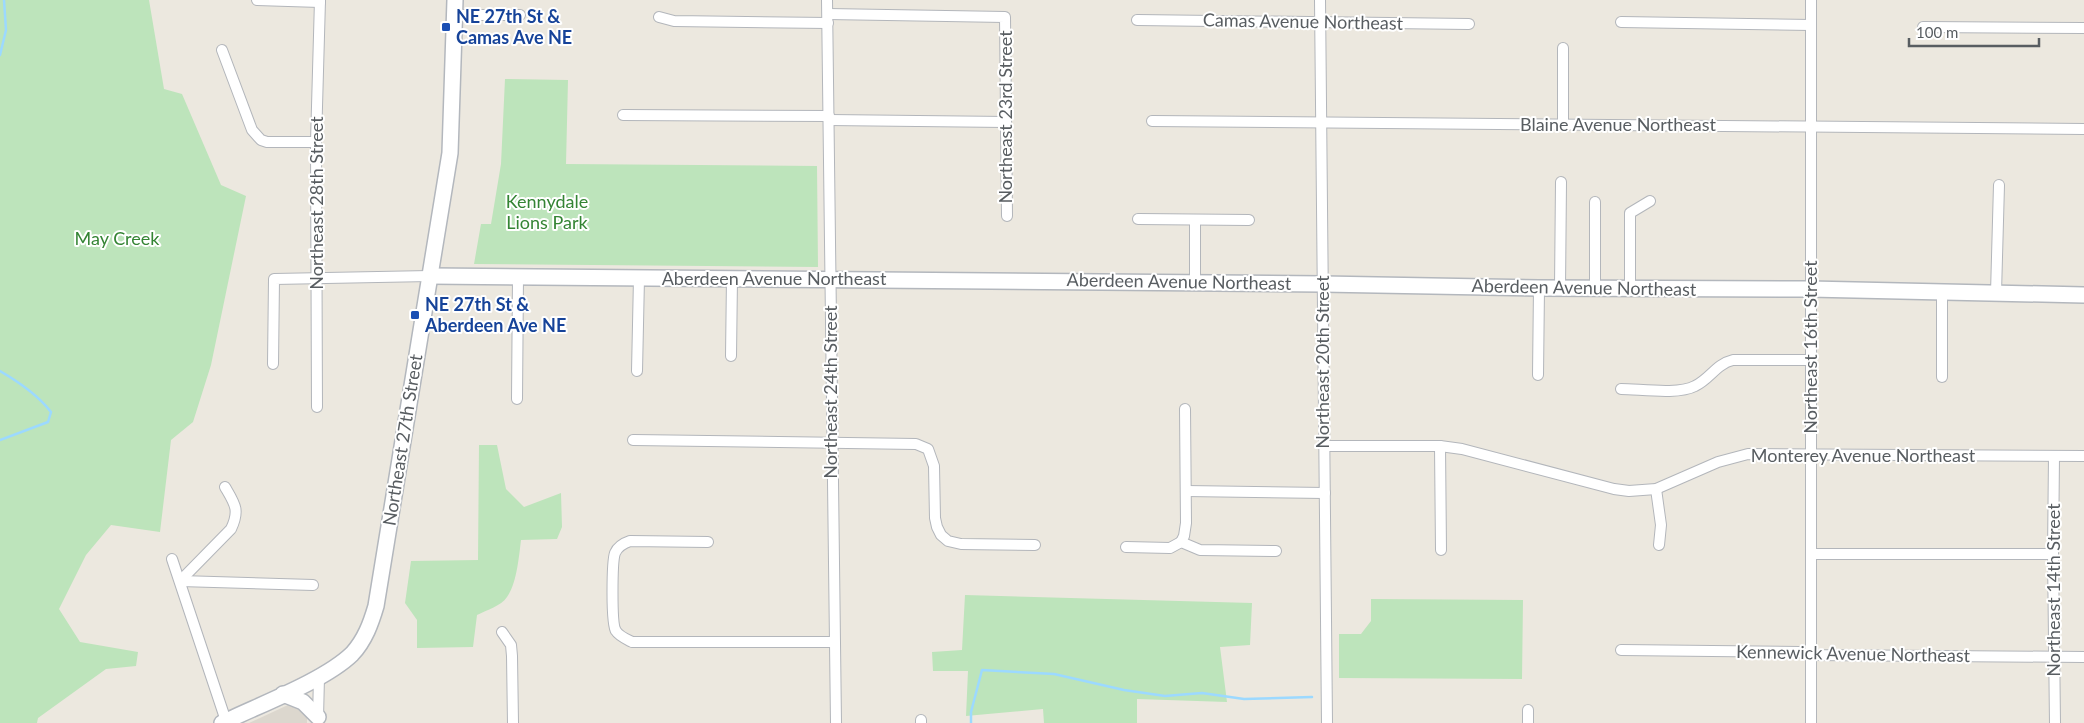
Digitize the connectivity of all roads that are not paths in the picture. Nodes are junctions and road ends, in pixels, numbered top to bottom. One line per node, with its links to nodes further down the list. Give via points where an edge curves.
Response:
1 (257, 0): 5 (street)
2 (827, 0): 9 (street, Northeast 24th Street)
3 (1320, 0): 11 (street, Northeast 20th Street)
4 (1811, 0): 14 (street, Northeast 16th Street)
5 (320, 1): 27 (street, Northeast 28th Street)
6 (455, 7): 7 (street); 36 (street, Northeast 27th Street, via 450,153)
7 (520, 15)
8 (658, 17): 9 (street, via 674,21)
9 (828, 19): 20 (street, Northeast 24th Street); 22 (street, Northeast 23rd Street, via 1005,18)
10 (1137, 20): 11 (street, Camas Avenue Northeast)
11 (1320, 22): 13 (street, Camas Avenue Northeast); 23 (street, Northeast 20th Street)
12 (1621, 22): 14 (street)
13 (1469, 24)
14 (1811, 26): 25 (street, Northeast 16th Street)
15 (1923, 27): 16 (street)
16 (2084, 28)
17 (1563, 48): 24 (street)
18 (222, 50): 27 (street, via 256,136 267,142)
19 (623, 115): 20 (street)
20 (829, 118): 22 (street); 41 (street, Northeast 24th Street)
21 (1152, 121): 23 (street, Blaine Avenue Northeast)
22 (1006, 122): 32 (street, Northeast 23rd Street)
23 (1321, 124): 24 (street, Blaine Avenue Northeast); 43 (street, Northeast 20th Street)
24 (1563, 124): 25 (street, Blaine Avenue Northeast)
25 (1811, 126): 26 (street, Blaine Avenue Northeast); 48 (street, Northeast 16th Street)
26 (2084, 129)
27 (316, 142): 38 (street, Northeast 28th Street)
28 (1561, 182): 45 (street)
29 (1999, 185): 50 (street)
30 (1595, 202): 46 (street)
31 (1650, 202): 47 (street, via 1630,213)
32 (1006, 216)
33 (1138, 219): 34 (street)
34 (1195, 220): 35 (street); 42 (street)
35 (1249, 220)
36 (430, 276): 37 (street, Aberdeen Avenue Northeast); 38 (street, Aberdeen Avenue Northeast); 91 (street, Northeast 27th Street, via 376,606 363,639 353,653)
37 (518, 276): 39 (street, Aberdeen Avenue Northeast); 59 (street)
38 (317, 278): 54 (street, Aberdeen Avenue Northeast, via 274,279); 60 (street, Northeast 28th Street)
39 (639, 278): 40 (street, Aberdeen Avenue Northeast); 55 (street)
40 (732, 278): 41 (street, Aberdeen Avenue Northeast); 52 (street)
41 (831, 279): 42 (street, Aberdeen Avenue Northeast); 63 (street, Northeast 24th Street)
42 (1195, 282): 43 (street, Aberdeen Avenue Northeast)
43 (1323, 284): 44 (street, Aberdeen Avenue Northeast); 64 (street, Northeast 20th Street)
44 (1539, 288): 45 (street, Aberdeen Avenue Northeast); 56 (street)
45 (1560, 288): 46 (street, Aberdeen Avenue Northeast)
46 (1595, 288): 47 (street, Aberdeen Avenue Northeast)
47 (1630, 288): 48 (street, Aberdeen Avenue Northeast)
48 (1810, 289): 49 (street, Aberdeen Avenue Northeast); 53 (street, Northeast 16th Street)
49 (1942, 292): 50 (street, Aberdeen Avenue Northeast); 57 (street)
50 (1996, 293): 51 (street, Aberdeen Avenue Northeast)
51 (2084, 295)
52 (730, 356)
53 (1810, 360): 58 (street, via 1733,360 1724,362 1698,385 1684,390); 66 (street, Northeast 16th Street)
54 (273, 364)
55 (637, 371)
56 (1538, 375)
57 (1942, 377)
58 (1620, 389)
59 (517, 399)
60 (317, 407)
61 (1185, 409): 71 (street)
62 (633, 440): 63 (street)
63 (831, 443): 75 (street, via 909,444 928,449 934,466 935,518 941,535 961,544); 86 (street, Northeast 24th Street)
64 (1324, 446): 65 (street, Monterey Avenue Northeast); 72 (street, Northeast 20th Street)
65 (1440, 446): 70 (street, Monterey Avenue Northeast, via 1462,448 1614,489); 78 (street)
66 (1811, 455): 67 (street, Monterey Avenue Northeast); 70 (street, Monterey Avenue Northeast, via 1748,454 1718,462); 80 (street, Northeast 16th Street)
67 (2054, 456): 68 (street, Monterey Avenue Northeast); 81 (street, Northeast 14th Street)
68 (2084, 456)
69 (225, 487): 83 (street, via 236,505 236,518 231,529)
70 (1656, 488): 76 (street, via 1661,525)
71 (1186, 492): 72 (street); 74 (street, via 1186,530)
72 (1325, 493): 98 (street, Northeast 20th Street)
73 (708, 542): 86 (street, via 630,541 620,547 614,558 612,618 620,636 632,642)
74 (1181, 542): 77 (street, via 1170,548); 79 (street, via 1200,550)
75 (1035, 545)
76 (1659, 545)
77 (1126, 547)
78 (1441, 550)
79 (1276, 552)
80 (1812, 554): 81 (street); 88 (street, Northeast 16th Street)
81 (2053, 554): 89 (street, Northeast 14th Street)
82 (172, 559): 83 (street)
83 (180, 581): 84 (street); 95 (street)
84 (313, 585)
85 (502, 632): 96 (street, via 511,645)
86 (834, 642): 97 (street, Northeast 24th Street)
87 (1621, 650): 88 (street, Kennewick Avenue Northeast, via 1799,652)
88 (1811, 655): 89 (street, Kennewick Avenue Northeast); 100 (street, Northeast 16th Street)
89 (2053, 657): 90 (street, Kennewick Avenue Northeast); 101 (street, Northeast 14th Street)
90 (2084, 657)
91 (318, 677): 92 (street); 94 (street)
92 (283, 694): 94 (street, via 303,702); 95 (street)
93 (1528, 710): 99 (street)
94 (318, 720)
95 (224, 722)
96 (513, 723)
97 (836, 723)
98 (1327, 723)
99 (1528, 723)
100 (1811, 723)
101 (2055, 723)

